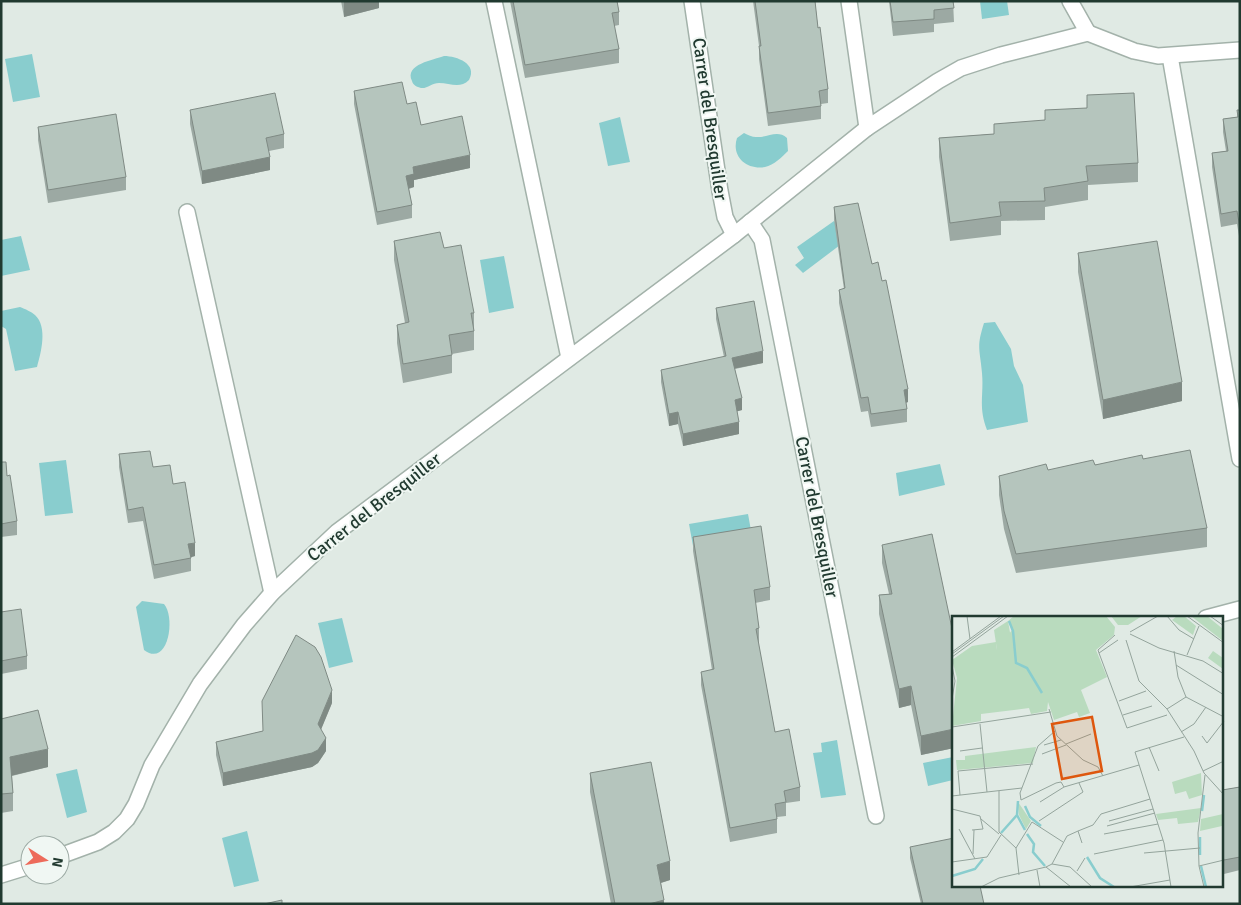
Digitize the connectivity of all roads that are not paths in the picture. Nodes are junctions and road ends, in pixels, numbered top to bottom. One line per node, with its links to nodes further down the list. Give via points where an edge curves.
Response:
1 (494, 1): 12 (street)
2 (692, 1): 11 (street, Carrer del Bresquiller, via 720,191 725,217)
3 (849, 1): 8 (street)
4 (1070, 1): 5 (street)
5 (1088, 33): 7 (street, via 1134,50); 8 (street, Carrer del Bresquiller, via 961,68)
6 (1240, 50): 7 (street)
7 (1170, 56): 13 (street)
8 (867, 128): 10 (street, Carrer del Bresquiller)
9 (186, 212): 14 (street)
10 (750, 222): 11 (street, Carrer del Bresquiller); 17 (street, Carrer del Bresquiller, via 762,240)
11 (734, 235): 12 (street, Carrer del Bresquiller)
12 (569, 358): 14 (street, Carrer del Bresquiller, via 337,532)
13 (1240, 459)
14 (272, 593): 18 (street, Carrer del Bresquiller, via 200,684 152,765 127,818 98,842)
15 (1240, 609): 16 (street)
16 (1214, 616)
17 (876, 816)
18 (70, 852)
19 (20, 869): 20 (street)
20 (1, 874)

